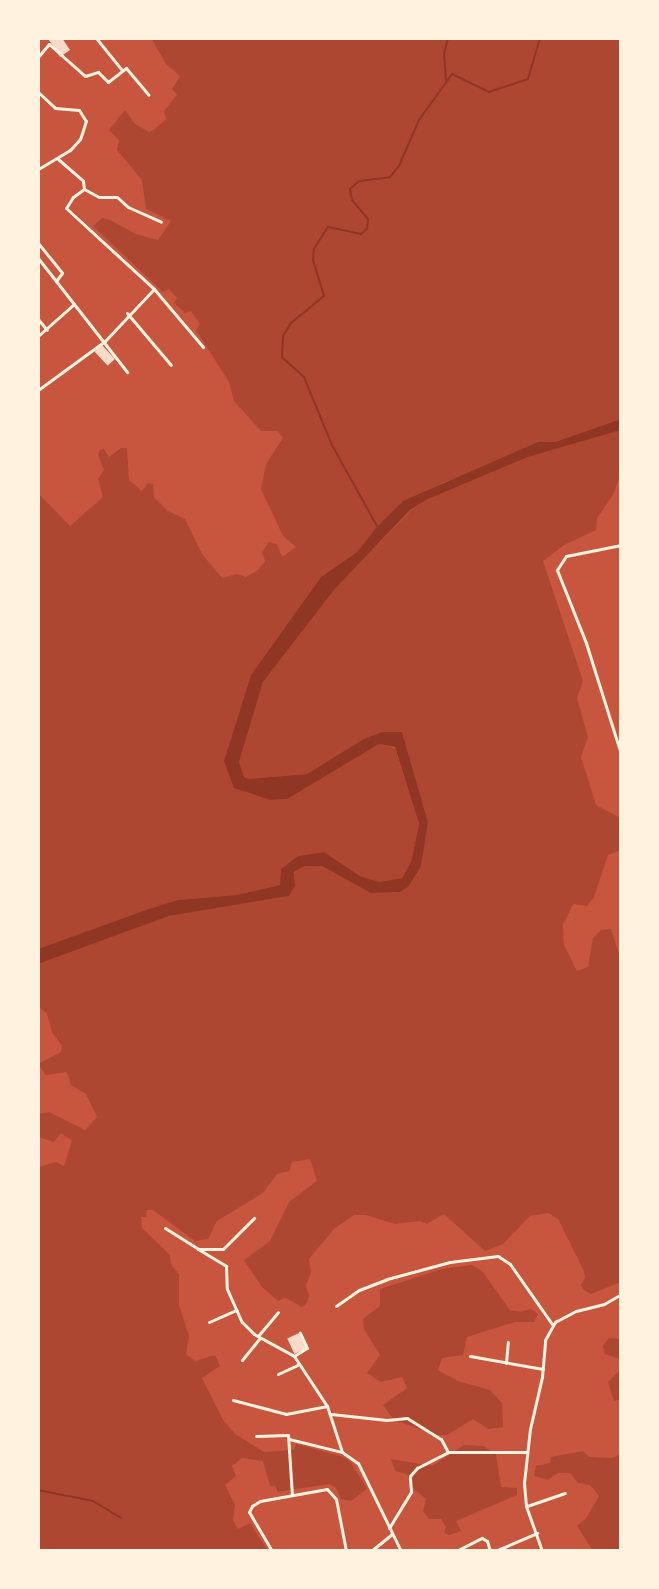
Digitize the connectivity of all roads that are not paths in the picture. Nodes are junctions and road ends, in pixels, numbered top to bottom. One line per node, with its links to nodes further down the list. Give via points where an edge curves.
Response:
1 (50, 38): 3 (street)
2 (96, 38): 5 (street)
3 (49, 44): 4 (street); 5 (street, via 85,76 98,72 108,82)
4 (38, 57)
5 (121, 69): 7 (street, via 126,68)
6 (38, 92): 8 (street, via 55,108 79,110 86,121 80,139)
7 (149, 95)
8 (58, 159): 9 (street); 10 (street, via 83,181)
9 (38, 169)
10 (84, 189): 11 (street, via 99,197 117,197); 15 (street, via 66,208)
11 (161, 222)
12 (38, 243): 14 (street, via 62,273)
13 (38, 258): 14 (street)
14 (56, 281): 16 (street)
15 (154, 289): 17 (street); 22 (street)
16 (74, 304): 19 (street); 21 (street)
17 (127, 313): 21 (street); 23 (street)
18 (38, 319): 19 (street)
19 (47, 330): 20 (street)
20 (38, 336)
21 (105, 341): 24 (street); 25 (street)
22 (203, 347)
23 (171, 365)
24 (127, 372)
25 (38, 390)
26 (621, 545): 27 (street, via 566,556 557,570)
27 (621, 754)
28 (254, 1218): 30 (street, via 223,1249)
29 (165, 1228): 30 (street)
30 (198, 1249): 33 (street, via 226,1266 227,1289)
31 (621, 1294): 36 (street)
32 (336, 1306): 36 (street, via 387,1279 498,1256 510,1264)
33 (236, 1310): 35 (street); 38 (street)
34 (278, 1312): 38 (street)
35 (209, 1322)
36 (552, 1324): 45 (street)
37 (300, 1333): 40 (street, via 307,1348)
38 (259, 1337): 40 (street); 42 (street)
39 (508, 1342): 43 (street)
40 (294, 1356): 44 (street)
41 (470, 1356): 43 (street)
42 (242, 1360)
43 (506, 1363): 45 (street)
44 (299, 1364): 46 (street); 48 (street)
45 (543, 1369): 54 (street)
46 (278, 1374)
47 (233, 1400): 48 (street, via 286,1414)
48 (327, 1406): 49 (street)
49 (331, 1414): 52 (street); 53 (street, via 407,1418 441,1439)
50 (256, 1436): 51 (street, via 287,1434)
51 (289, 1439): 52 (street); 56 (street)
52 (342, 1452): 58 (street, via 362,1467)
53 (448, 1452): 54 (street); 58 (street, via 412,1471 411,1492)
54 (527, 1452): 57 (street)
55 (565, 1493): 57 (street)
56 (292, 1495): 61 (street, via 260,1501 250,1509); 62 (street, via 332,1490)
57 (526, 1506): 59 (street)
58 (389, 1528): 60 (street)
59 (537, 1533): 66 (street); 67 (street)
60 (392, 1534): 63 (street); 64 (street)
61 (272, 1551)
62 (346, 1551)
63 (371, 1551)
64 (401, 1551)
65 (456, 1551): 66 (street, via 482,1538)
66 (493, 1551)
67 (542, 1551)

